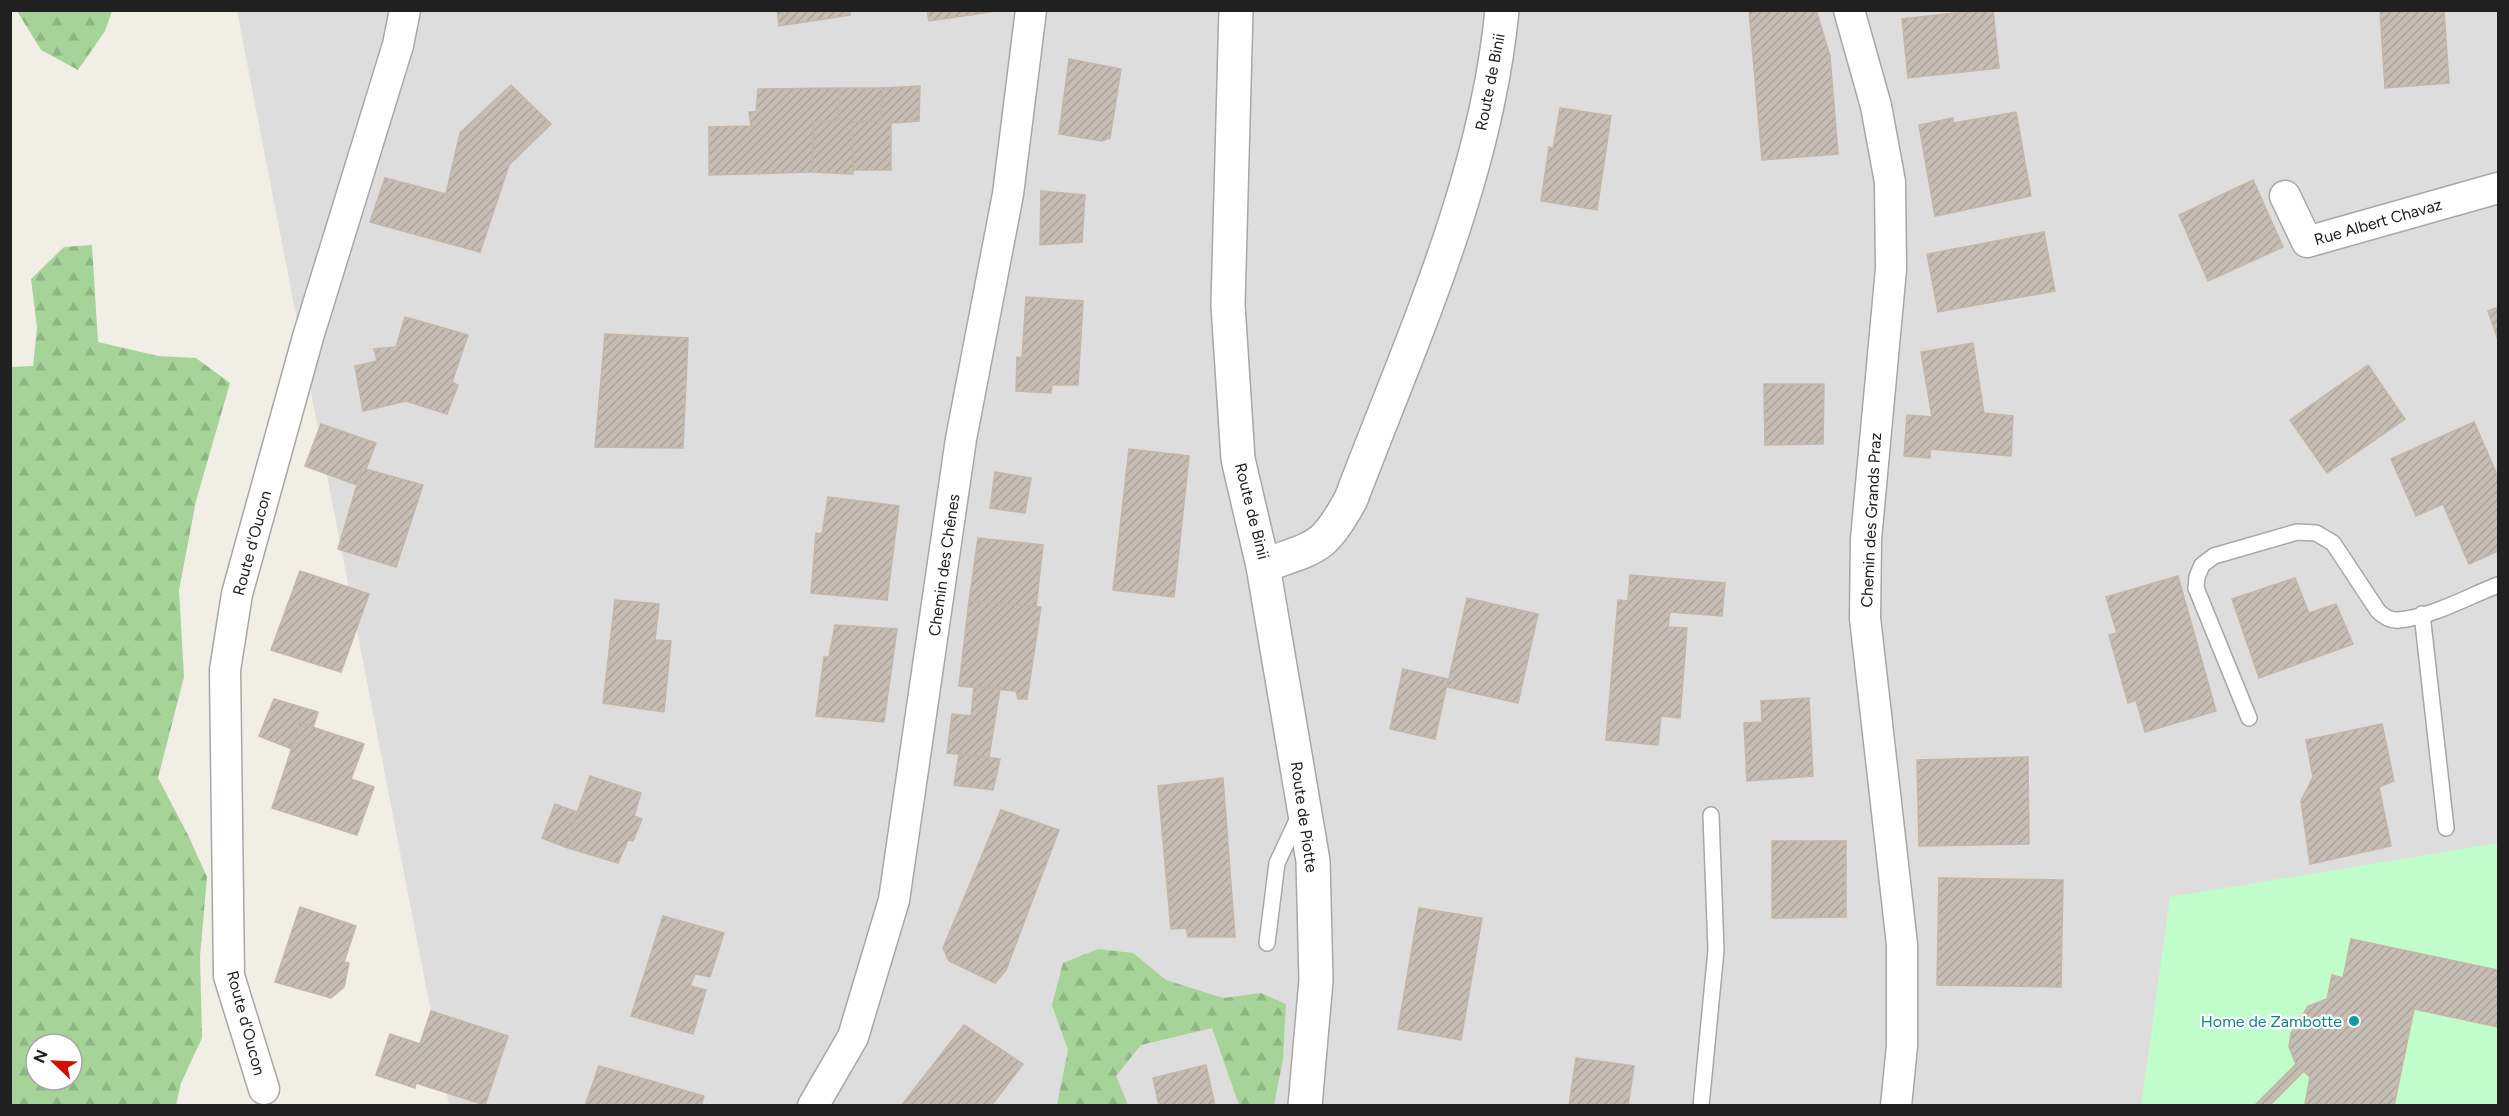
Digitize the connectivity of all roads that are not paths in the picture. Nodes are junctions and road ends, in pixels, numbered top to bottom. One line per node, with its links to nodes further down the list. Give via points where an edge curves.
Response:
1 (405, 10): 16 (street, Route d'Oucon, via 392,66 308,337 240,582 225,670 229,976)
2 (1031, 10): 17 (street, Chemin des Chênes, via 1008,194 961,439 894,900 853,1037)
3 (1236, 10): 8 (street, Route de Binii, via 1228,305 1238,459)
4 (1502, 10): 8 (street, Route de Binii, via 1480,135 1445,252 1351,499 1335,529 1320,545)
5 (1849, 10): 20 (street, Chemin des Grands Praz, via 1876,106 1890,182 1891,269 1866,539 1865,618 1902,944 1902,1046)
6 (2499, 188): 7 (street, Rue Albert Chavaz, via 2307,242)
7 (2285, 196)
8 (1263, 566): 12 (street, Route de Piotte)
9 (2499, 585): 10 (lane)
10 (2422, 614): 11 (lane, via 2397,621 2385,618 2333,543 2316,533 2297,532 2214,556 2202,565 2196,588); 14 (lane)
11 (2249, 718)
12 (1304, 806): 15 (lane, via 1277,863); 18 (street, Route de Piotte, via 1313,861 1316,980)
13 (1711, 815): 19 (lane, via 1716,950)
14 (2446, 828)
15 (1266, 943)
16 (264, 1089)
17 (813, 1106)
18 (1305, 1106)
19 (1701, 1106)
20 (1896, 1106)

